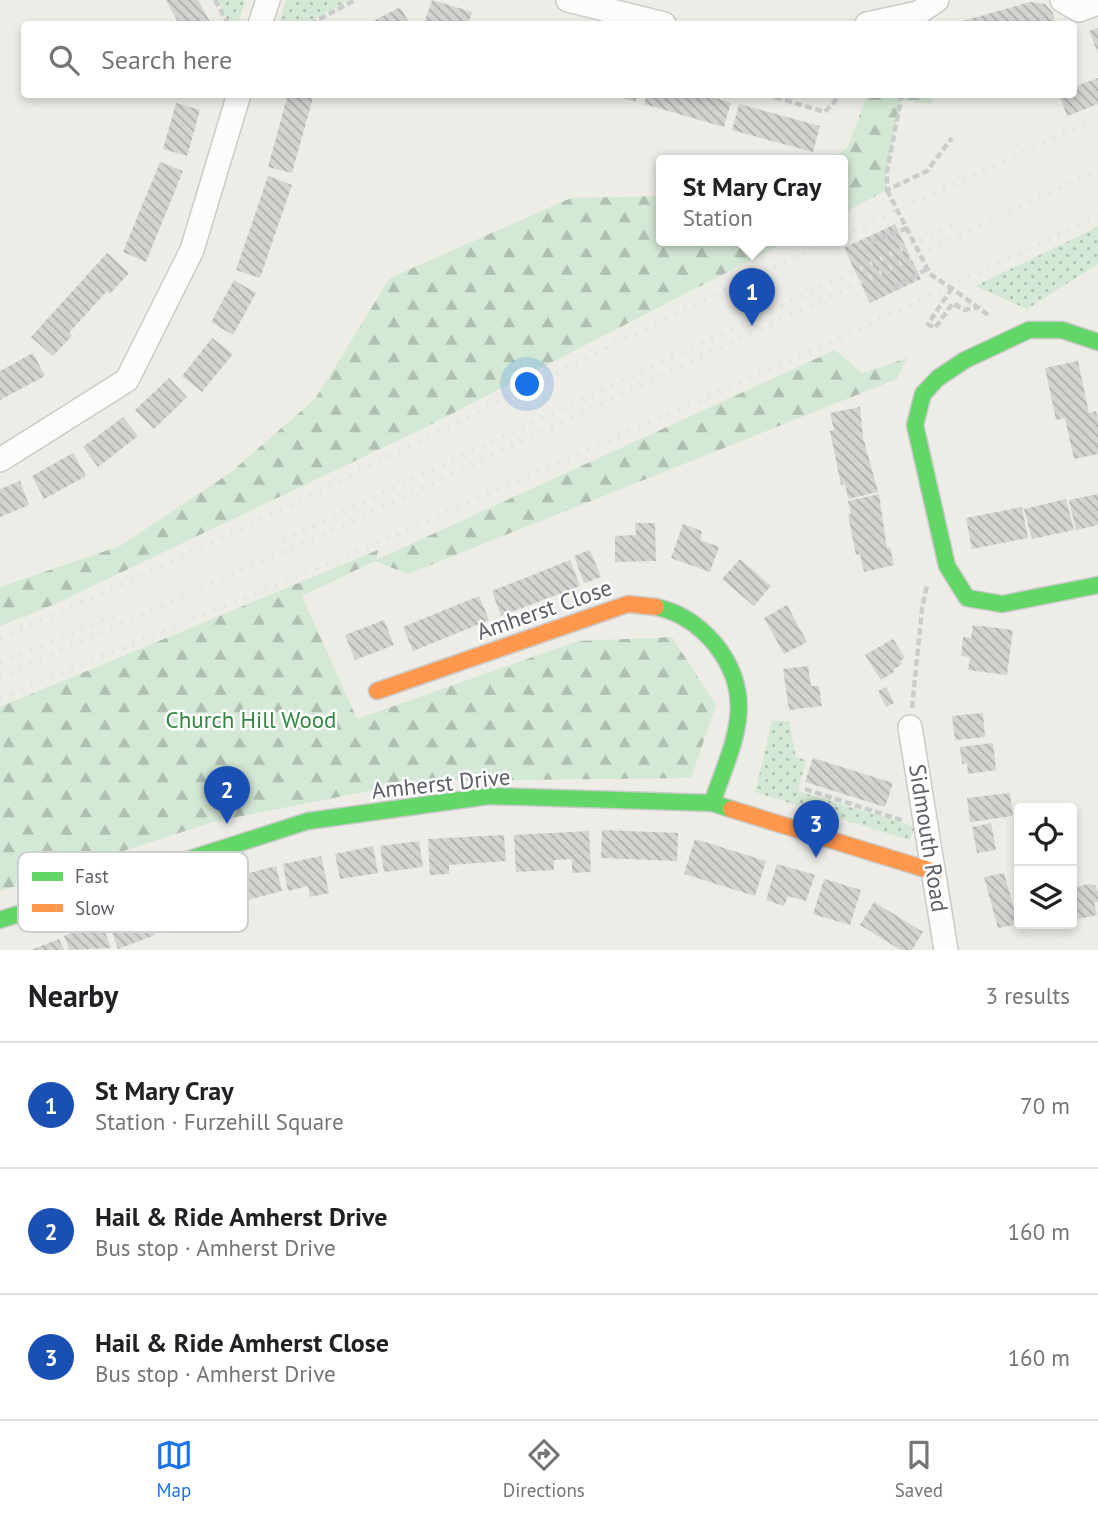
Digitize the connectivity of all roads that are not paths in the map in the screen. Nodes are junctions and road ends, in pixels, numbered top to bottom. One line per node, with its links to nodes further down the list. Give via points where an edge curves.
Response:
1 (268, 0): 6 (street)
2 (568, 0): 7 (street)
3 (1062, 0): 5 (street, via 1079,10)
4 (923, 4): 8 (street)
5 (1098, 4)
6 (261, 21)
7 (652, 21)
8 (875, 21)
9 (238, 98): 11 (street, via 192,250 127,380)
10 (1098, 342): 12 (street, via 1076,332 1040,328 1003,339 930,383 918,402 915,425 947,566 967,597 1002,604)
11 (0, 460)
12 (1098, 585)
13 (377, 691): 15 (street, Amherst Close, via 628,604 669,607 693,620 730,660 742,690 740,718)
14 (910, 727): 17 (street, Sidmouth Road)
15 (712, 803): 16 (street, Amherst Drive, via 489,796 308,821); 17 (street, Amherst Drive)
16 (212, 852)
17 (935, 872): 20 (street, Sidmouth Road)
18 (18, 914): 19 (street, Amherst Drive)
19 (0, 920)
20 (946, 950)

